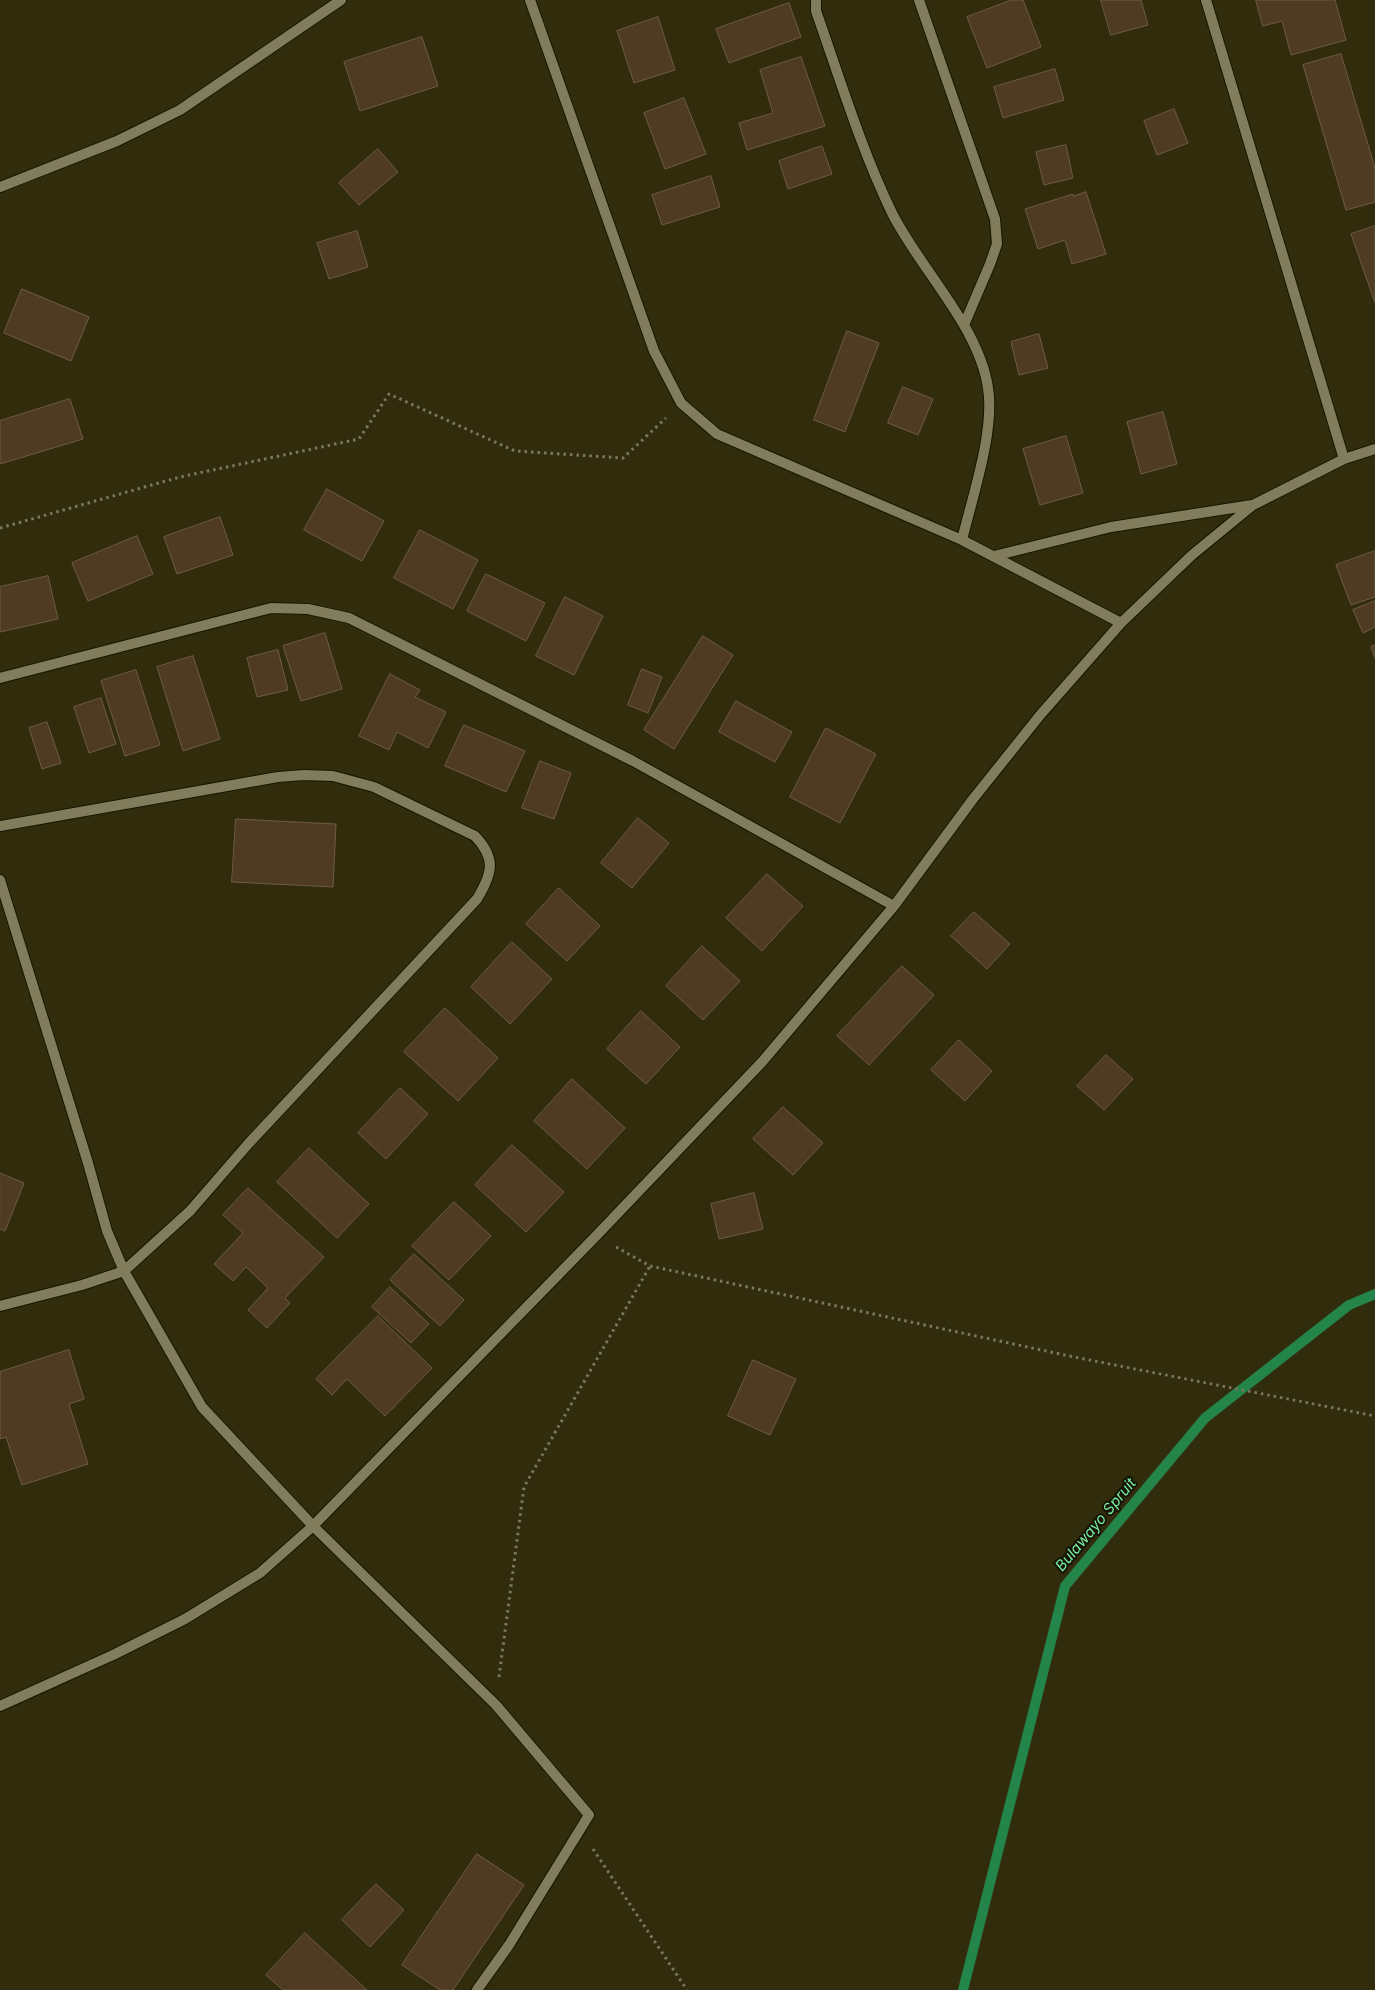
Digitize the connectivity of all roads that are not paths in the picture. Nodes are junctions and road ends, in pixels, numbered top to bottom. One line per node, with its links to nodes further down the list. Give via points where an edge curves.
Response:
1 (340, 0): 6 (street, via 180,110 117,141)
2 (530, 0): 11 (street, via 654,351 681,403 717,434)
3 (816, 0): 7 (street, via 816,12 866,152 893,214)
4 (919, 0): 7 (street, via 995,219 996,244)
5 (1206, 0): 9 (street)
6 (0, 187)
7 (964, 325): 11 (street, via 981,363 988,387 989,407 984,449)
8 (1375, 450): 9 (street)
9 (1344, 459): 10 (street)
10 (1253, 505): 12 (street, via 1111,527); 13 (street, via 1192,555)
11 (962, 540): 12 (street)
12 (994, 556): 13 (street)
13 (1121, 623): 17 (street, via 973,799)
14 (0, 678): 17 (street, via 271,608 308,609 349,618 633,761)
15 (0, 826): 18 (street, via 278,776 333,776 374,788 475,836 486,848 491,862 488,882 477,899 255,1136 190,1211)
16 (0, 880): 18 (street, via 107,1231)
17 (894, 906): 20 (street, via 762,1062)
18 (124, 1271): 19 (street); 20 (street, via 202,1407)
19 (0, 1306)
20 (313, 1526): 21 (street, via 260,1573 185,1619); 22 (street, via 496,1705 589,1815 509,1946)
21 (0, 1706)
22 (477, 1990)

